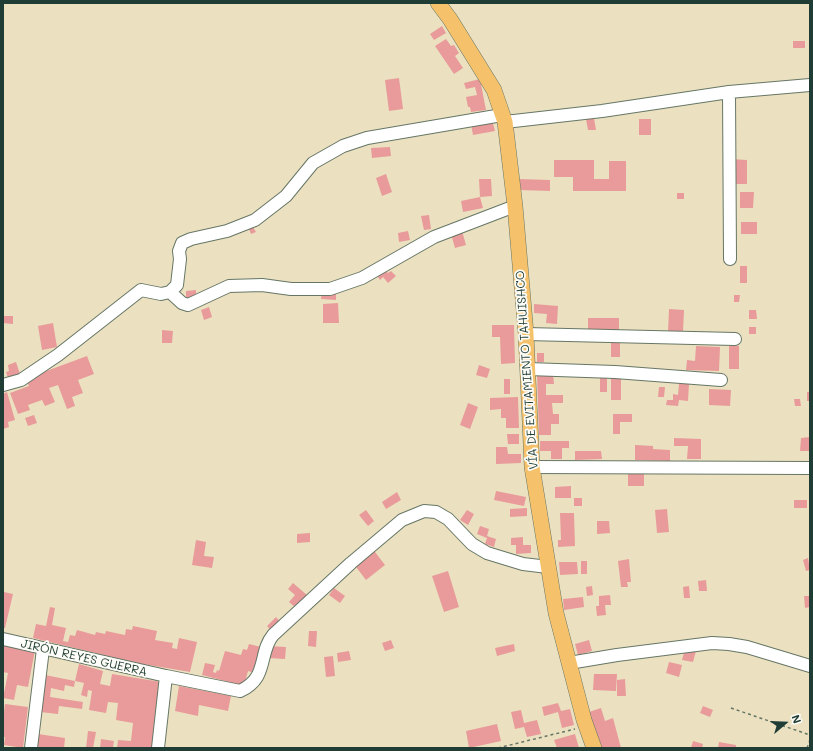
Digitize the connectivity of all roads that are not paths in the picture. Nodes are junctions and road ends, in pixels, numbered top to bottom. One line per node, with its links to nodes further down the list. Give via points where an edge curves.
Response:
1 (438, 3): 4 (main road, VÍA DE EVITAMIENTO TAHUISHCO, via 494,90)
2 (810, 85): 3 (street)
3 (729, 92): 4 (street, via 602,111); 6 (street)
4 (503, 118): 5 (main road, VÍA DE EVITAMIENTO TAHUISHCO); 7 (street, via 367,138 342,146 313,163 286,196 255,220 227,231 182,243 179,251 177,285)
5 (515, 206): 7 (street, via 434,237 362,278 330,289 291,290 262,285 229,286 188,305); 8 (main road, VÍA DE EVITAMIENTO TAHUISHCO)
6 (730, 259)
7 (170, 292): 12 (street, via 161,294 141,290 52,359 21,380)
8 (526, 334): 9 (street); 10 (main road, VÍA DE EVITAMIENTO TAHUISHCO)
9 (735, 339)
10 (528, 369): 11 (street); 13 (main road, VÍA DE EVITAMIENTO TAHUISHCO)
11 (721, 380)
12 (3, 385)
13 (532, 467): 14 (street); 15 (main road, VÍA DE EVITAMIENTO TAHUISHCO)
14 (810, 468)
15 (548, 567): 18 (main road, VÍA DE EVITAMIENTO TAHUISHCO, via 556,613); 20 (street, JIRÓN REYES GUERRA, via 511,561 487,553 472,544 448,518 436,512 424,511 402,520 273,635 266,644 259,674 247,688 240,691)
16 (3, 639): 17 (street, JIRÓN REYES GUERRA)
17 (43, 649): 20 (street, JIRÓN REYES GUERRA); 21 (street)
18 (570, 663): 19 (street, via 712,643 747,647); 23 (main road, VÍA DE EVITAMIENTO TAHUISHCO)
19 (810, 666)
20 (166, 676): 22 (street)
21 (31, 748)
22 (158, 748)
23 (594, 748)

